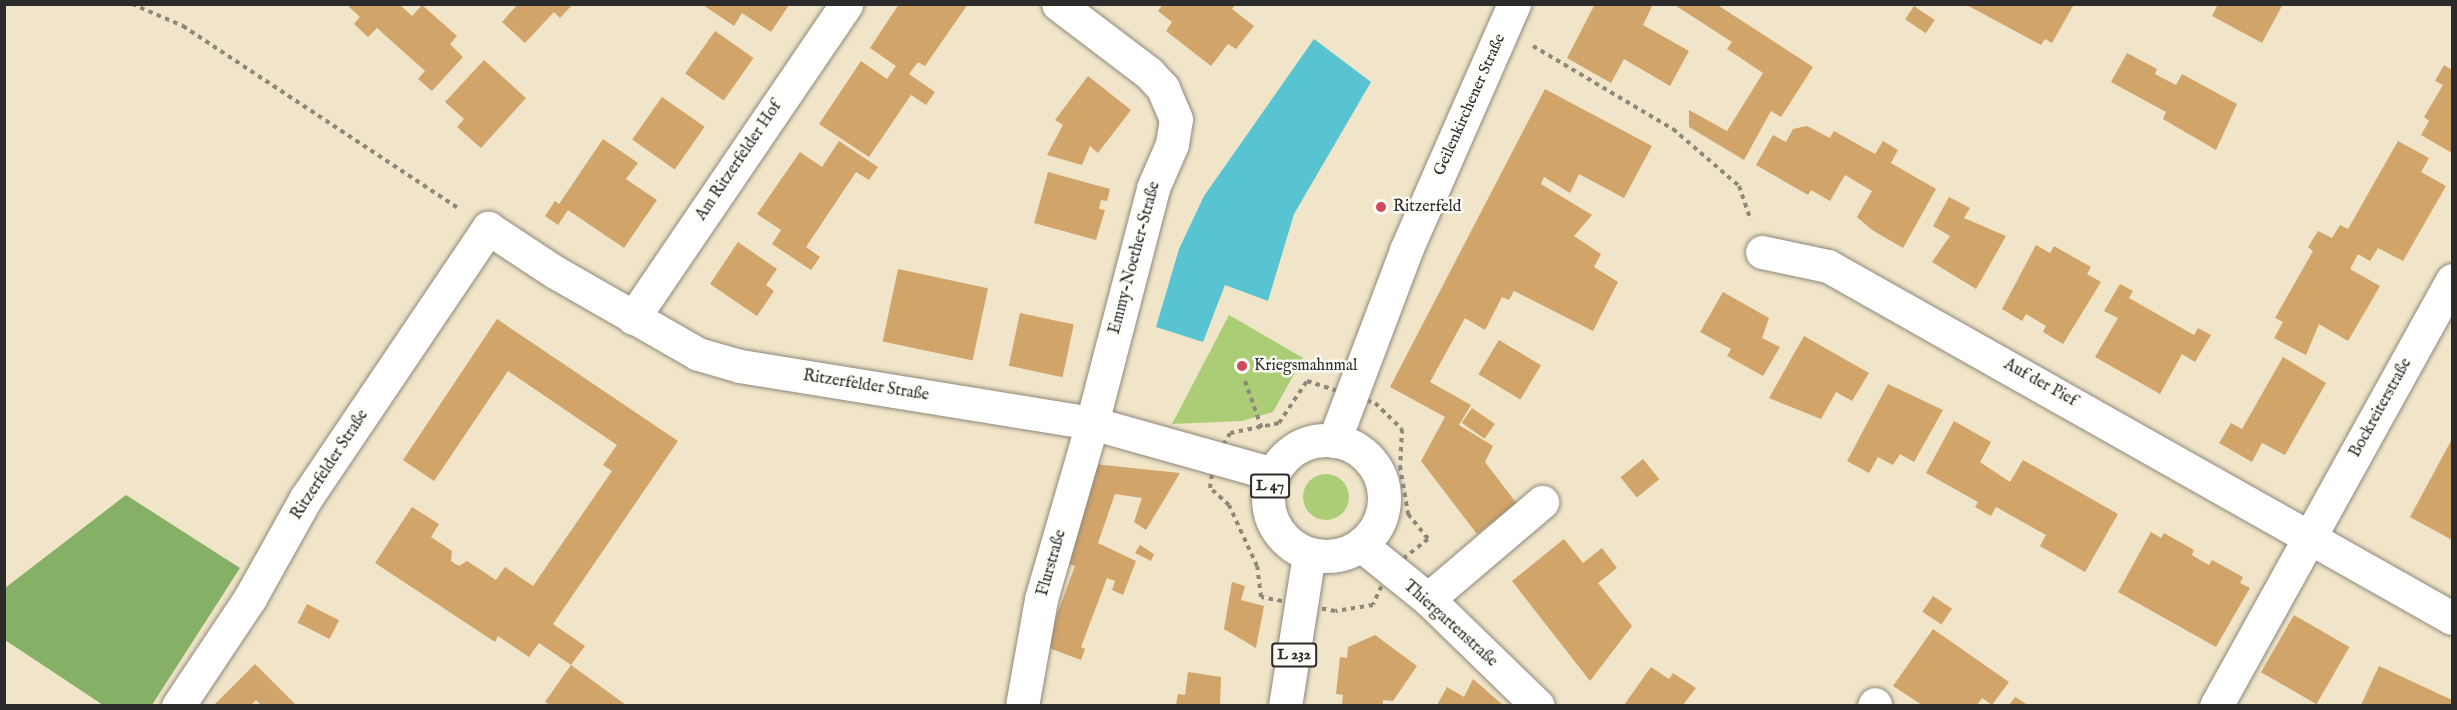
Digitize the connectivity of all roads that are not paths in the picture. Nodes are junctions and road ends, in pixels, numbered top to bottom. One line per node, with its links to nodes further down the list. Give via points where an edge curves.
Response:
1 (846, 4): 6 (street, Am Ritzerfelder Hof)
2 (1058, 4): 7 (street, Emmy-Noether-Straße, via 1149,73 1163,88 1176,119 1172,144 1152,188)
3 (1508, 17): 8 (street, Geilenkirchener Straße, via 1406,249)
4 (1762, 252): 11 (street, Auf der Pief, via 1828,266)
5 (2452, 280): 11 (street, Bockreiterstraße)
6 (633, 318): 7 (street, Ritzerfelder Straße, via 698,354 740,366); 16 (street, Ritzerfelder Straße, via 488,228 306,498 250,597)
7 (1092, 423): 9 (street, Ritzerfelder Straße); 17 (street, Flurstraße, via 1041,599)
8 (1334, 441): 9 (street, L 47, via 1298,447 1283,458); 12 (street, via 1353,446 1368,458 1379,474 1384,493 1375,531)
9 (1273, 474): 13 (street, L 47, via 1268,493 1269,513 1291,546)
10 (1542, 502): 14 (street)
11 (2309, 536): 15 (street, Auf der Pief); 20 (street)
12 (1361, 545): 13 (street, via 1336,556); 14 (street, Thiergartenstraße)
13 (1309, 554): 18 (street, L 232)
14 (1428, 599): 19 (street, Thiergartenstraße)
15 (2452, 618)
16 (178, 705)
17 (1022, 705)
18 (1285, 705)
19 (1538, 705)
20 (2216, 705)

